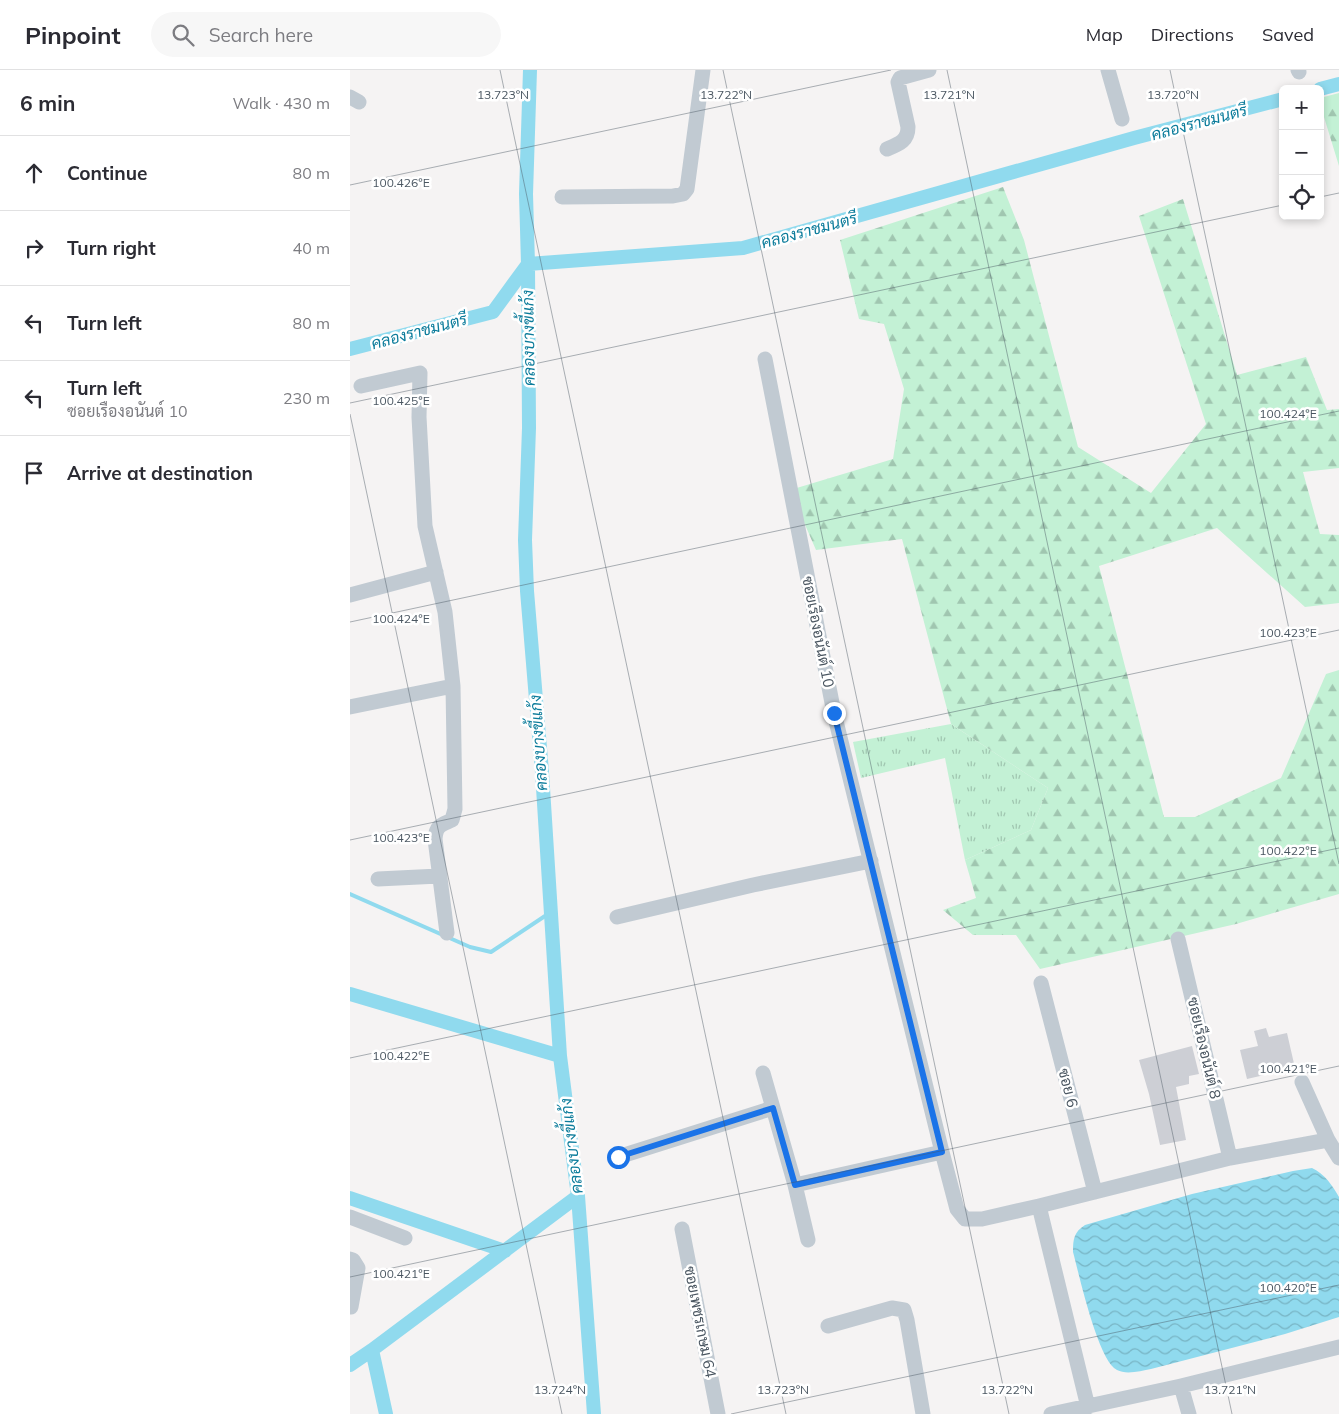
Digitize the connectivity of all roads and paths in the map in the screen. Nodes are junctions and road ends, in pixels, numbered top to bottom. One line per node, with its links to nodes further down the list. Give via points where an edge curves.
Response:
1 (703, 70): 6 (street, via 688,188 683,194)
2 (929, 70): 5 (street, via 900,78 898,82 908,134 901,143)
3 (1108, 70): 4 (street)
4 (1122, 119)
5 (887, 149)
6 (562, 197)
7 (765, 359): 13 (street, ซอยเรืองอนันต์ 10, via 834,713)
8 (361, 386): 9 (street, via 420,373 425,526)
9 (436, 572): 10 (street); 11 (street, via 445,612)
10 (350, 595)
11 (453, 686): 12 (street); 14 (street, via 455,809 452,820 436,830)
12 (350, 707)
13 (871, 861): 16 (street); 24 (street, ซอยเรืองอนันต์ 10)
14 (439, 876): 15 (street); 17 (street)
15 (378, 879)
16 (618, 917)
17 (446, 933)
18 (1178, 938): 26 (street, ซอยเรืองอนันต์ 8)
19 (1041, 983): 29 (street, ซอย 6)
20 (763, 1073): 22 (street)
21 (1302, 1082): 23 (street)
22 (773, 1108): 25 (street); 28 (street)
23 (1328, 1140): 26 (street); 27 (street)
24 (942, 1152): 28 (street); 30 (street, ซอยเรืองอนันต์ 10, via 957,1209 966,1219 982,1219)
25 (618, 1157)
26 (1230, 1158): 29 (street)
27 (1339, 1158)
28 (795, 1185): 34 (street)
29 (1095, 1192): 30 (street)
30 (1039, 1206): 40 (street)
31 (350, 1217): 33 (street)
32 (682, 1229): 41 (street, ซอยเพชรเกษม 64)
33 (405, 1238)
34 (808, 1240)
35 (350, 1259): 36 (street, via 358,1268)
36 (351, 1307)
37 (828, 1326): 42 (street, via 892,1308 904,1310)
38 (1339, 1347): 39 (street)
39 (1182, 1386): 40 (street); 44 (street)
40 (1088, 1407): 43 (street)
41 (718, 1414)
42 (923, 1414)
43 (1051, 1414)
44 (1189, 1414)

